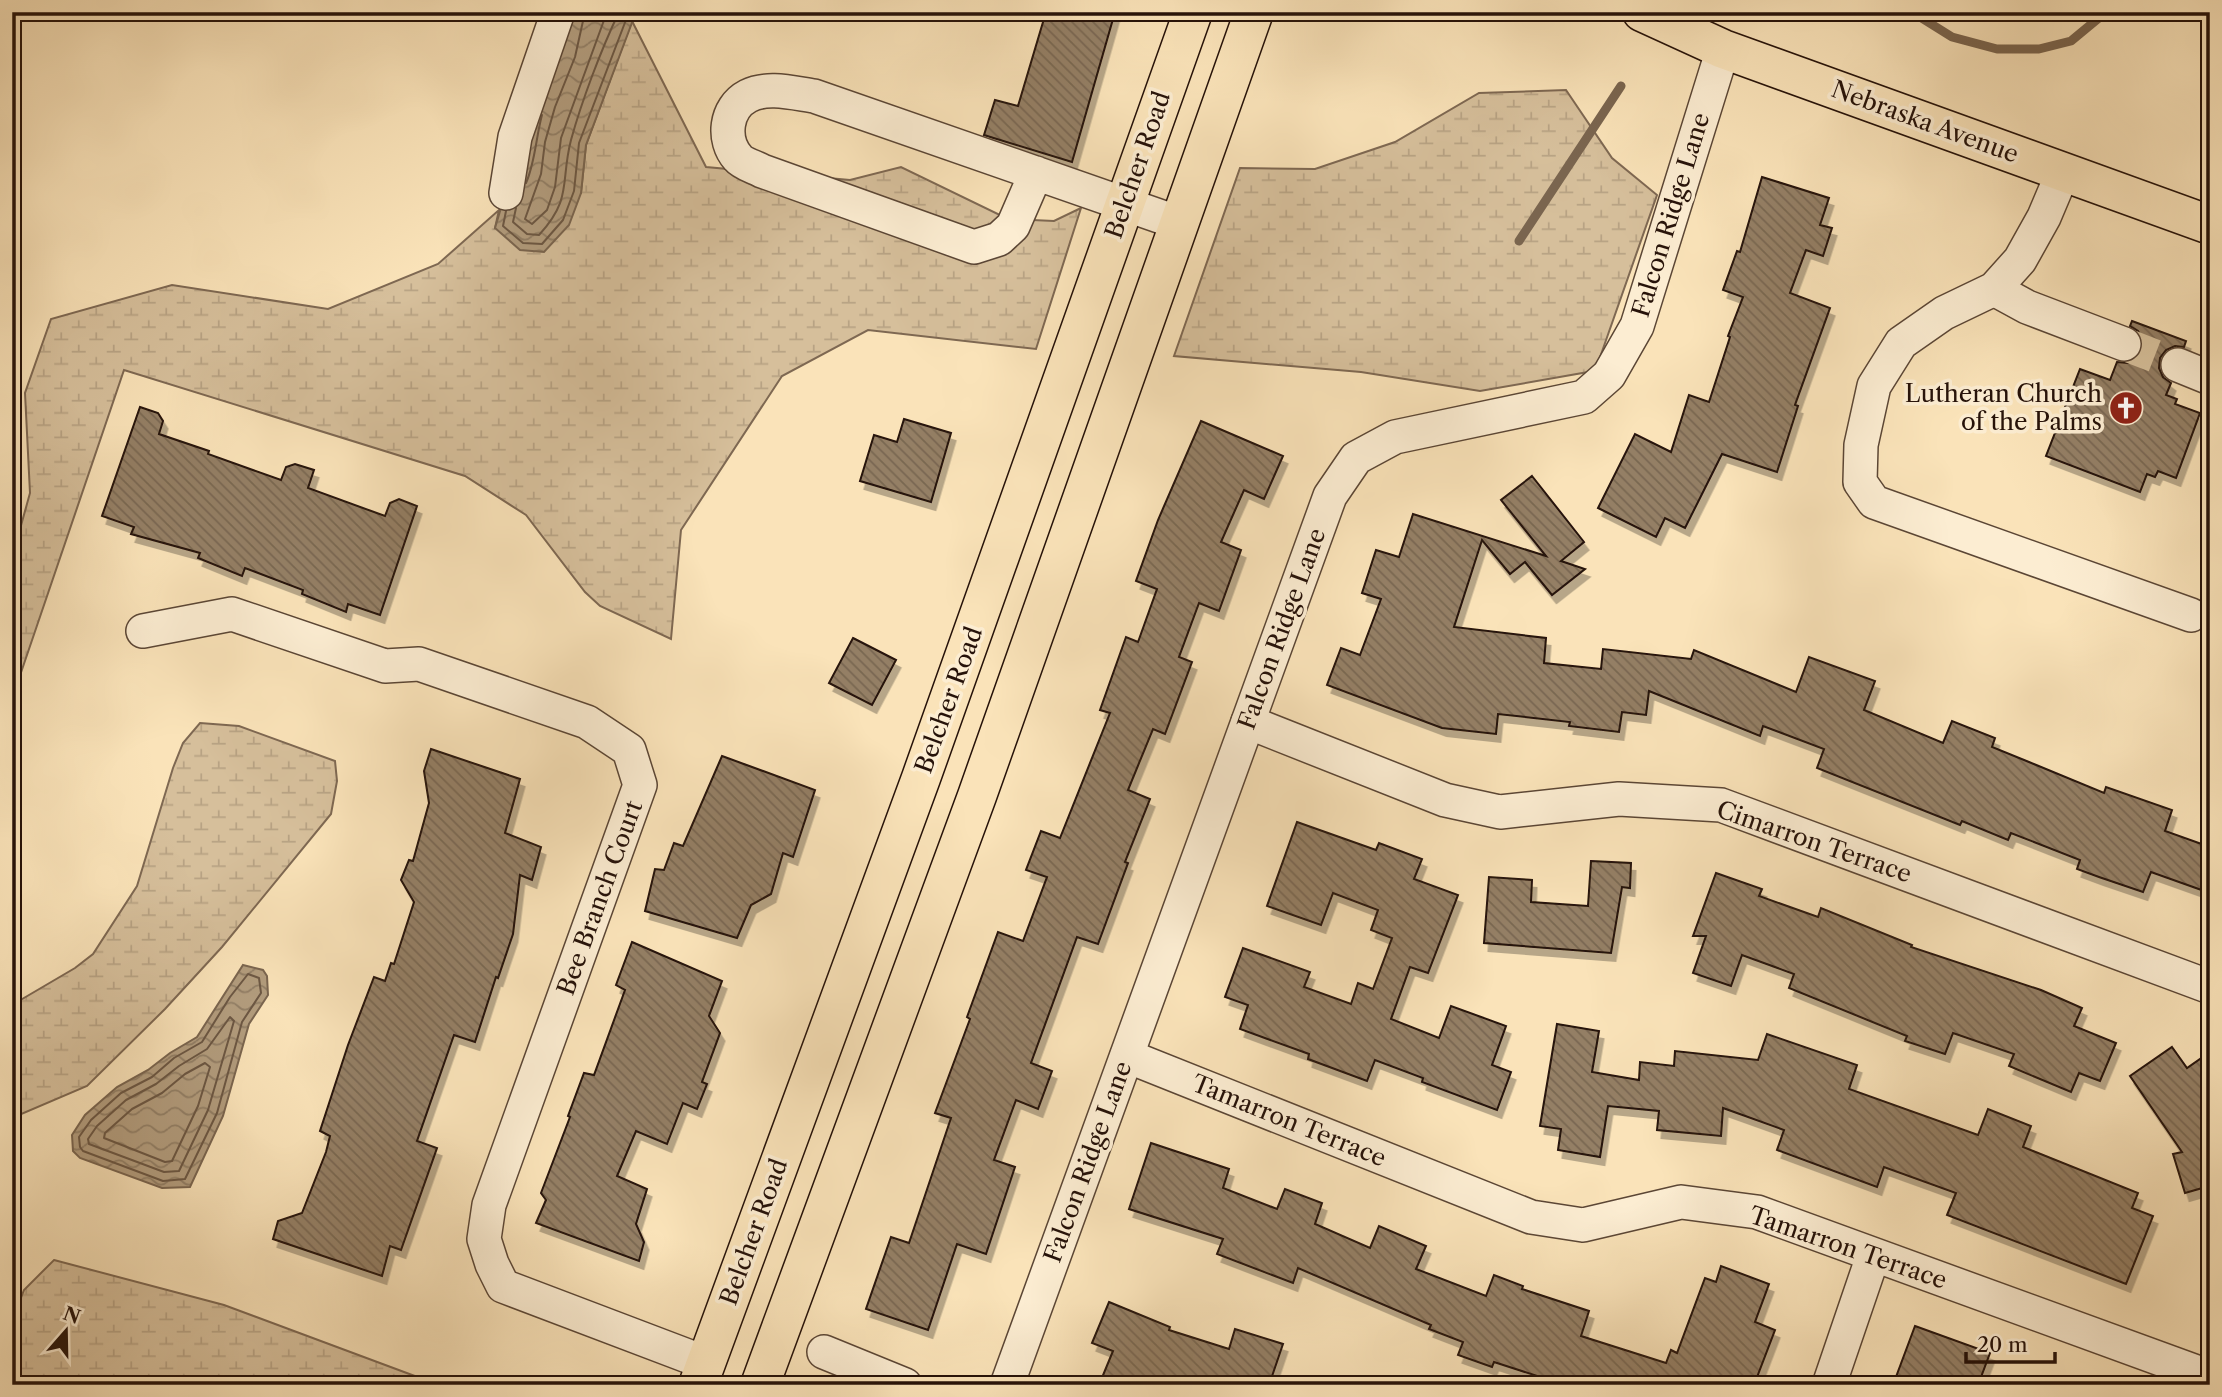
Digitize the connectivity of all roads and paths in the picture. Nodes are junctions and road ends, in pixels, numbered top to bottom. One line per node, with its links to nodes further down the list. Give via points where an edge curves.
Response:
1 (558, 12): 8 (street, via 515,137)
2 (1192, 12): 9 (main road, Belcher Road)
3 (1254, 12): 10 (main road)
4 (1642, 12): 5 (main road, Nebraska Avenue)
5 (1723, 49): 6 (main road, Nebraska Avenue); 18 (street, Falcon Ridge Lane, via 1637,326 1609,375 1584,397 1395,437 1356,458 1330,496)
6 (2063, 172): 11 (main road, Nebraska Avenue); 12 (street, via 2020,260)
7 (1036, 173): 7 (street, via 814,96 776,90 749,96 734,108 728,123 728,141 739,160 974,247 999,239 1013,226); 9 (street)
8 (506, 193)
9 (1125, 204): 10 (street); 23 (main road, Belcher Road)
10 (1179, 223): 25 (main road, via 977,796)
11 (2210, 225)
12 (1994, 289): 13 (street, via 2027,307); 16 (street, via 1944,313 1901,343 1874,386 1861,445 1860,482 1874,502)
13 (2124, 344)
14 (2178, 365): 15 (street)
15 (2210, 378)
16 (2191, 615)
17 (143, 631): 23 (street, Bee Branch Court, via 232,614 385,666 419,664 587,722 629,750 640,785 489,1205 484,1239 503,1286)
18 (1248, 722): 19 (street, Cimarron Terrace, via 1446,800 1500,812 1619,799 1721,805); 20 (street, Falcon Ridge Lane)
19 (2210, 987)
20 (1127, 1055): 21 (street, Tamarron Terrace, via 1531,1217 1583,1225 1681,1202 1758,1212); 27 (street, Falcon Ridge Lane)
21 (1873, 1256): 24 (street, Tamarron Terrace); 28 (street)
22 (824, 1352): 26 (street)
23 (702, 1374)
24 (2210, 1377)
25 (760, 1385)
26 (905, 1385)
27 (1007, 1385)
28 (1829, 1385)

